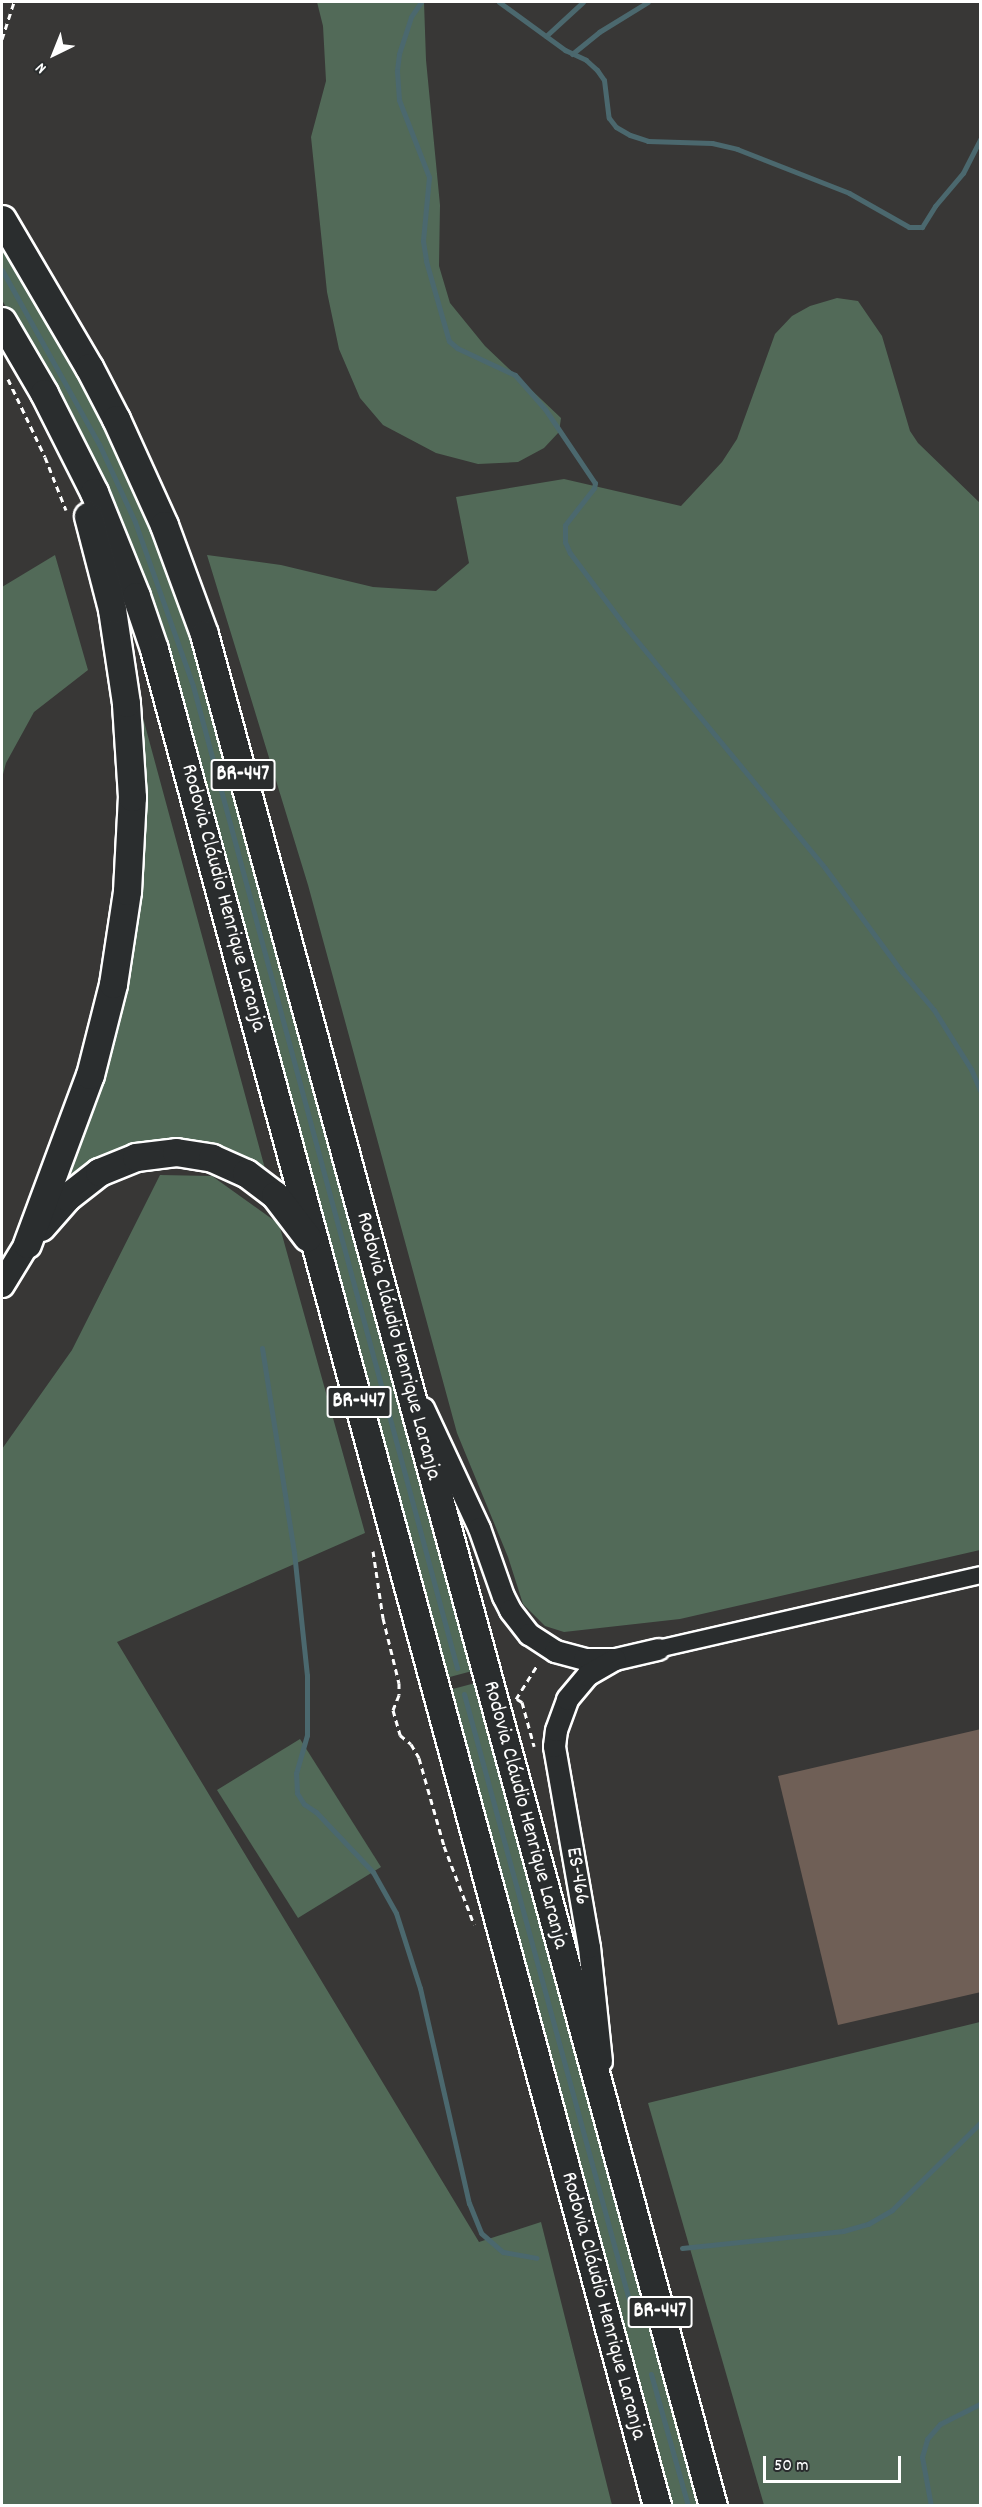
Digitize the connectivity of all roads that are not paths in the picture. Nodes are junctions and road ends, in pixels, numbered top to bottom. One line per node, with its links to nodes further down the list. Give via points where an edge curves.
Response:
1 (2, 219): 7 (main road, Rodovia Cláudio Henrique Laranja / BR-447, via 116,419 185,579 220,689)
2 (2, 321): 3 (main road, Rodovia Cláudio Henrique Laranja / BR-447)
3 (15, 344): 4 (main road, via 61,440 102,563 121,656 132,797 127,891 103,1030 75,1120); 5 (main road, Rodovia Cláudio Henrique Laranja / BR-447, via 94,492 147,628)
4 (27, 1244): 5 (main road, via 67,1197 99,1172 136,1157 176,1152 212,1158 261,1183 288,1209); 6 (main road)
5 (319, 1255): 12 (main road, Rodovia Cláudio Henrique Laranja / BR-447)
6 (2, 1285)
7 (403, 1364): 10 (street, ES-466, via 479,1528 510,1610 529,1634 548,1647 584,1659); 11 (main road, Rodovia Cláudio Henrique Laranja / BR-447)
8 (981, 1575): 9 (street, ES-466)
9 (658, 1649): 10 (street, ES-466)
10 (615, 1659): 11 (street, ES-466, via 587,1675 567,1699 554,1746 589,1947)
11 (608, 2118): 13 (main road, Rodovia Cláudio Henrique Laranja / BR-447)
12 (657, 2505)
13 (713, 2505)

